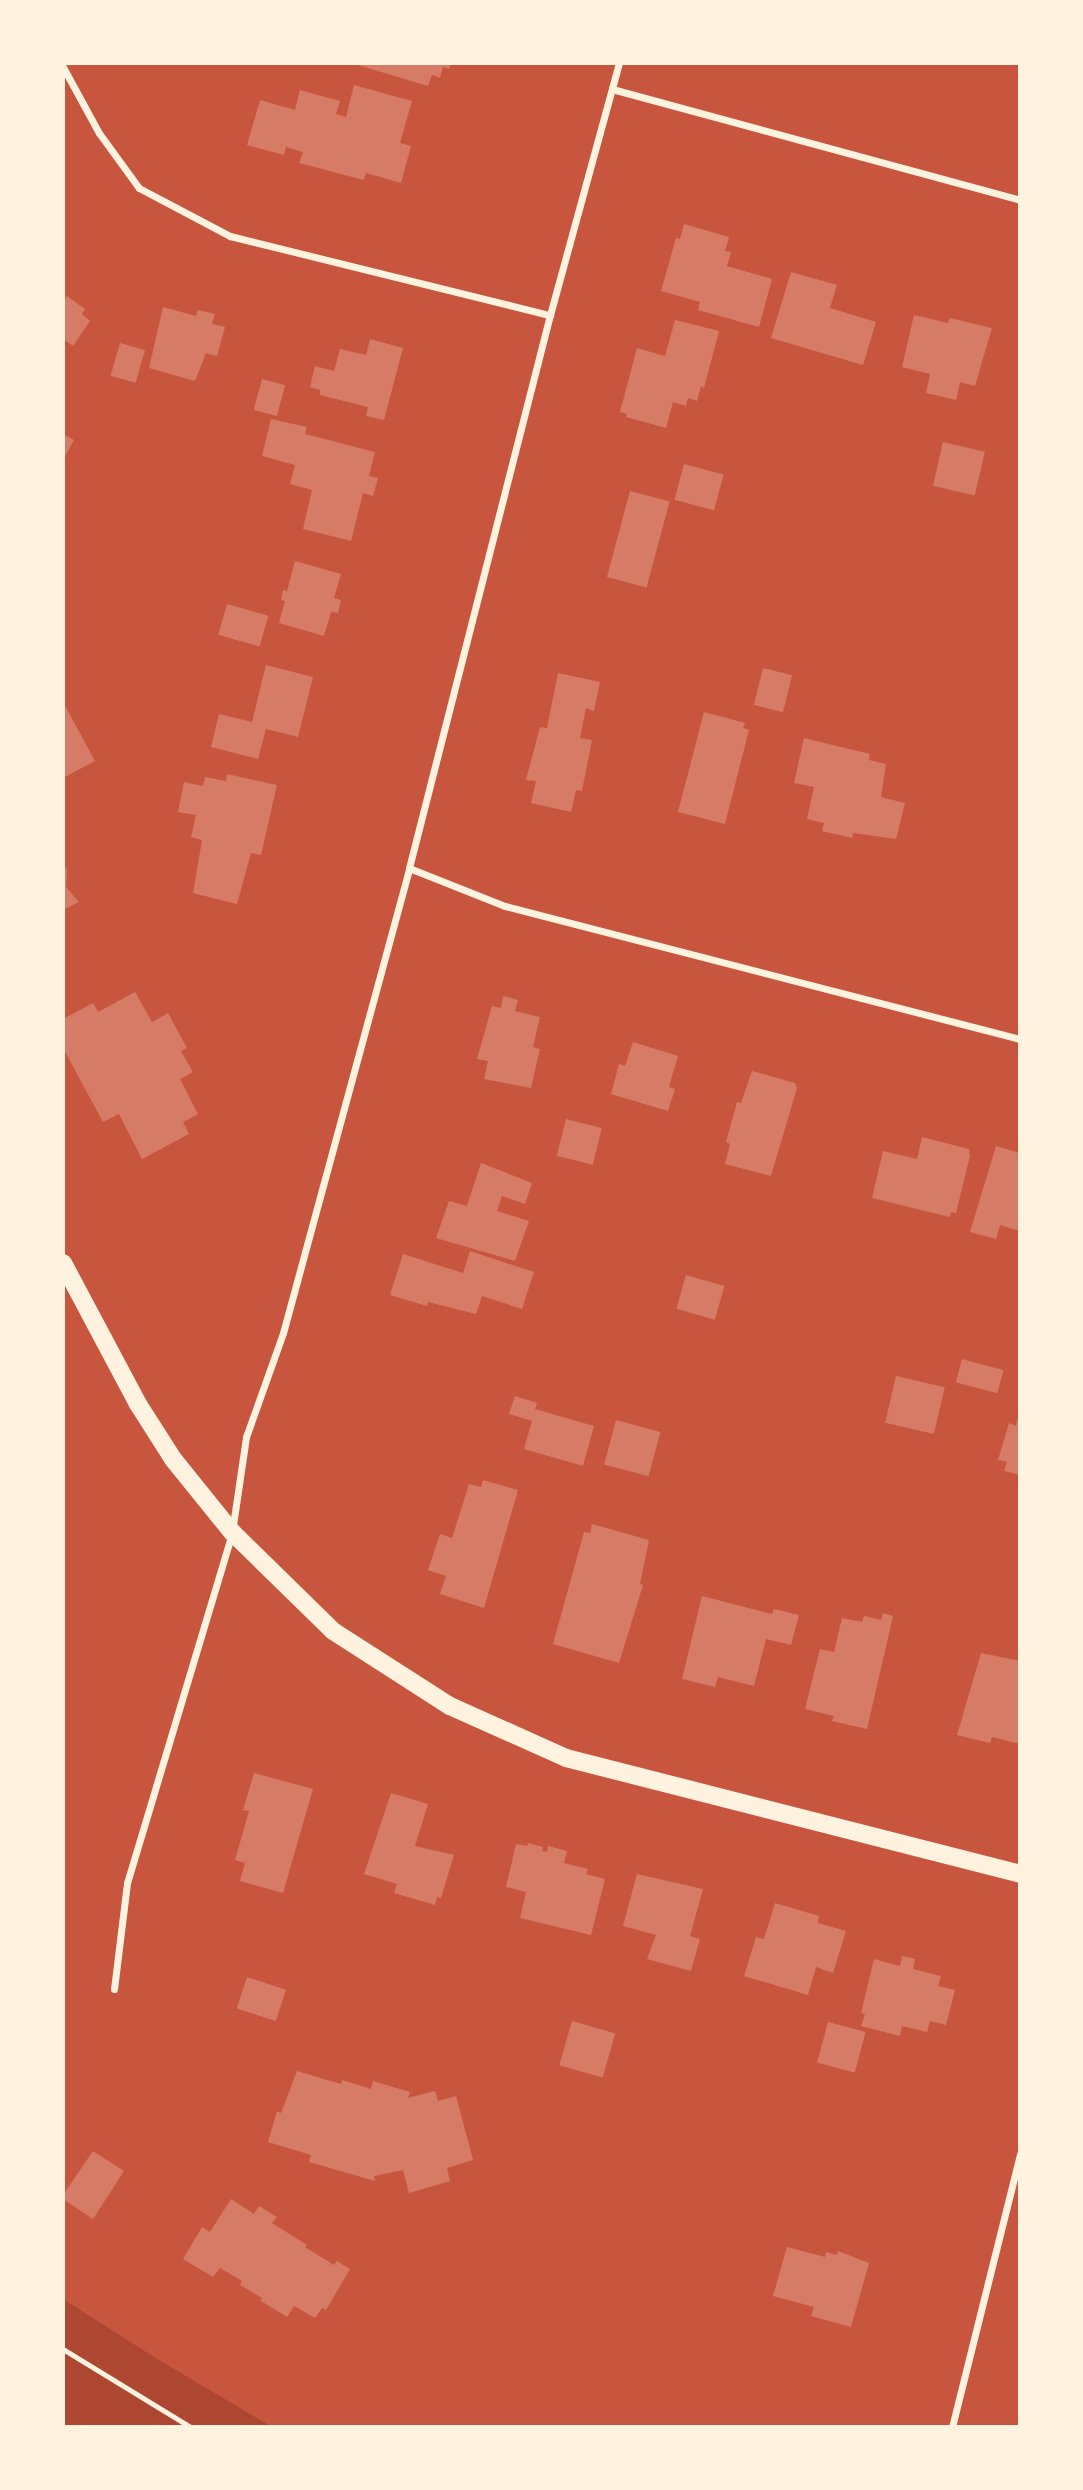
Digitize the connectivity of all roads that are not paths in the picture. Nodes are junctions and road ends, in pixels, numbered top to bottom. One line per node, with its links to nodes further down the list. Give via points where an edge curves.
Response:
1 (619, 63): 3 (street)
2 (63, 67): 5 (street, via 99,133 139,188 218,230)
3 (612, 89): 4 (street); 5 (street)
4 (1020, 200)
5 (551, 315): 6 (street)
6 (410, 868): 7 (street, via 505,906); 9 (street, via 283,1333 246,1437)
7 (1020, 1039)
8 (63, 1263): 9 (main road, via 138,1404 173,1459)
9 (232, 1532): 10 (main road, via 333,1631 450,1706 566,1758); 11 (street, via 127,1883)
10 (1020, 1874)
11 (114, 1989)
12 (1020, 2154): 13 (street)
13 (952, 2427)

